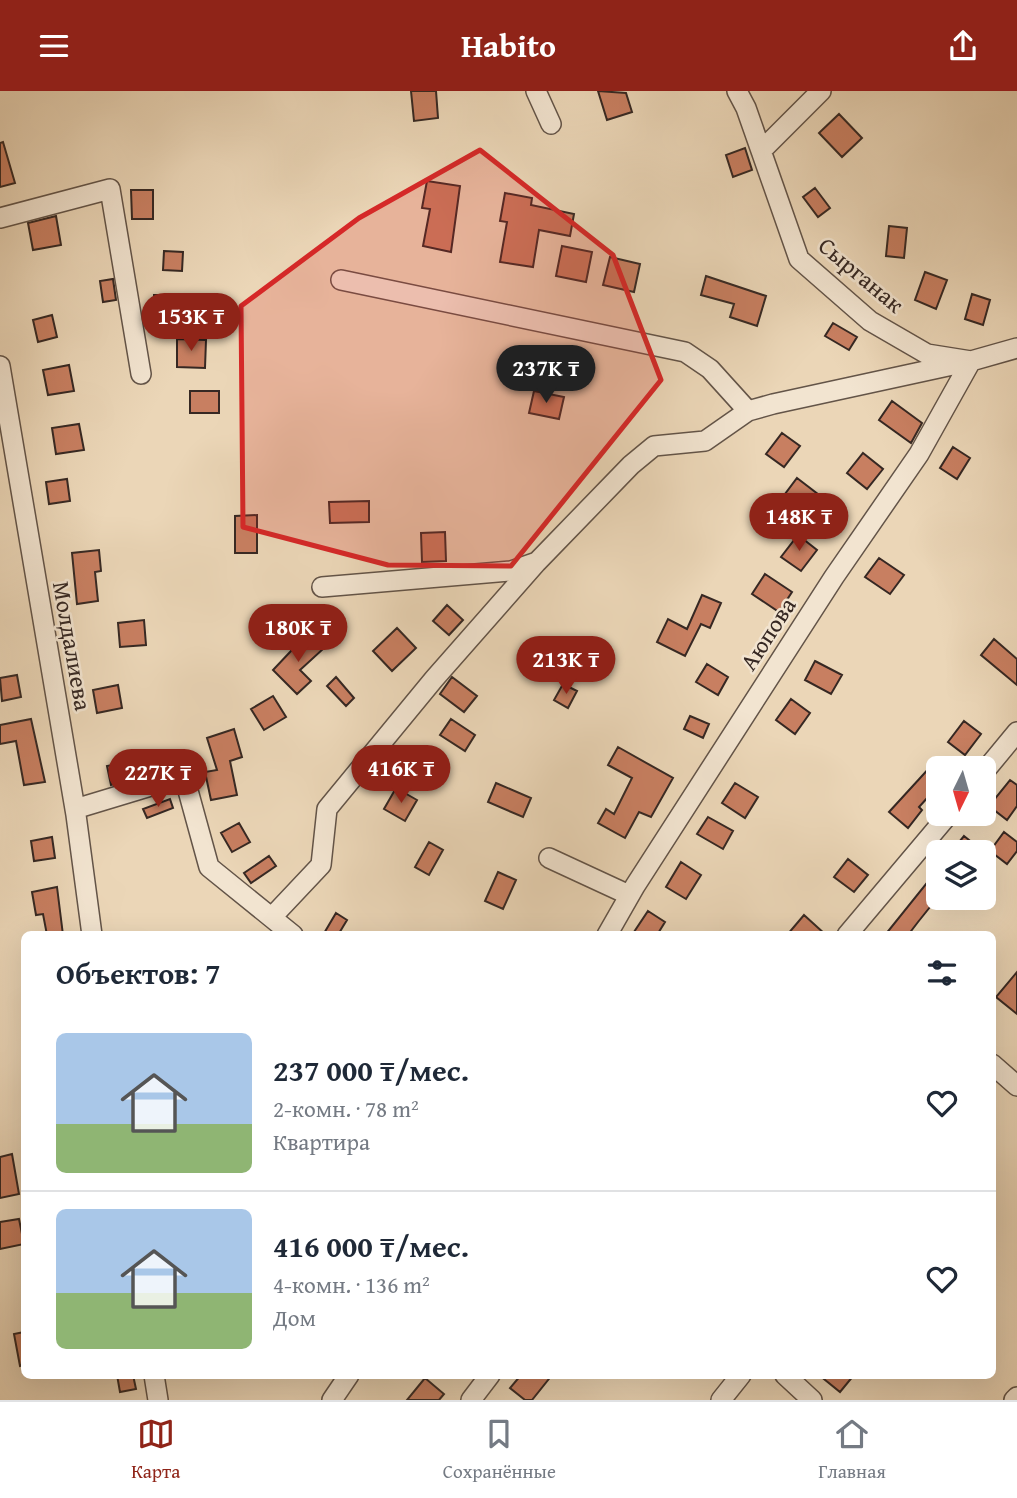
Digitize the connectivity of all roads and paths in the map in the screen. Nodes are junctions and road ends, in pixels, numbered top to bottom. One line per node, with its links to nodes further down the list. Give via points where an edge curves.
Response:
1 (536, 91): 4 (street)
2 (737, 91): 5 (street, Сырганак)
3 (821, 91): 5 (street)
4 (551, 124)
5 (761, 151): 9 (street, Сырганак, via 799,259 870,321 927,354)
6 (0, 218): 11 (street, via 110,189)
7 (341, 280): 12 (street, via 685,352 710,369)
8 (1017, 348): 9 (street, Сырганак)
9 (971, 361): 12 (street); 20 (street, Аюпова, via 919,454)
10 (0, 366): 17 (street, Молдалиева)
11 (142, 374)
12 (748, 411): 13 (street, via 705,441 654,446)
13 (537, 562): 14 (street, via 511,571); 21 (street, via 327,809 321,866)
14 (322, 587)
15 (1017, 732): 16 (street)
16 (996, 757)
17 (75, 809): 21 (street, via 184,776 209,867); 22 (street, Молдалиева)
18 (939, 826): 25 (street)
19 (549, 858): 20 (street)
20 (629, 895): 24 (street, Аюпова)
21 (272, 917): 23 (street)
22 (91, 931)
23 (288, 931)
24 (609, 931)
25 (850, 931)
26 (996, 1068): 27 (street)
27 (1017, 1086)
28 (155, 1379): 33 (street)
29 (346, 1379): 34 (street)
30 (487, 1379): 35 (street)
31 (738, 1379): 36 (street)
32 (789, 1379): 37 (street)
33 (158, 1400)
34 (332, 1400)
35 (471, 1400)
36 (721, 1400)
37 (812, 1400)

